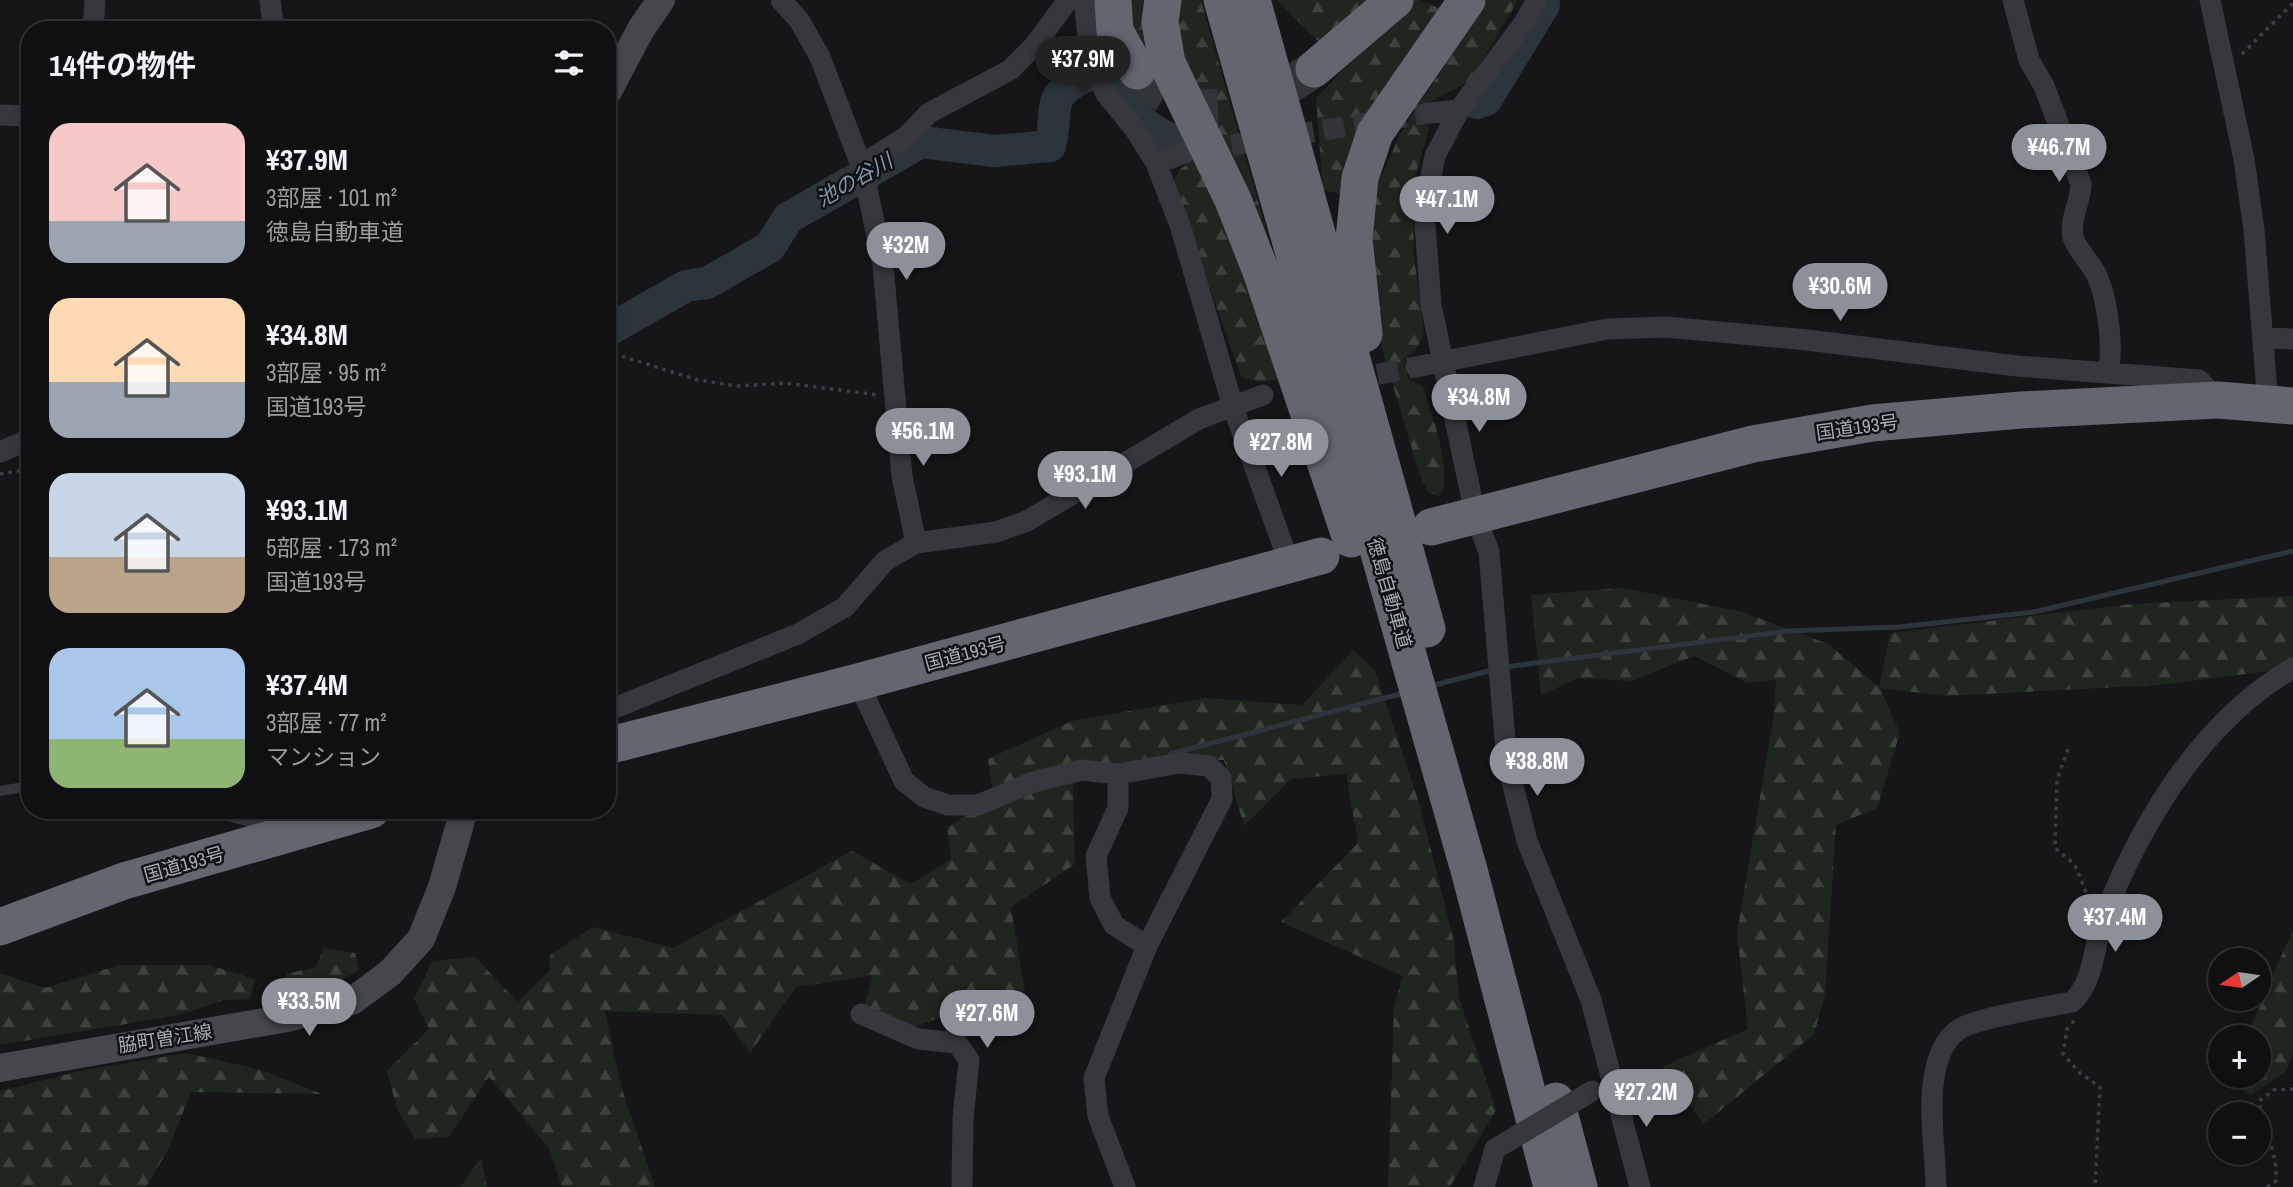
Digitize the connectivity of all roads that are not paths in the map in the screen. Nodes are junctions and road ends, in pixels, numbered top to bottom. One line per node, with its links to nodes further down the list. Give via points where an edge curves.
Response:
1 (95, 0): 16 (street)
2 (270, 0): 17 (street)
3 (661, 0): 20 (main road)
4 (781, 0): 27 (street, via 799,20 820,57)
5 (1068, 0): 27 (street, via 1010,70 929,113)
6 (1084, 0): 26 (street, via 1090,56 1106,94)
7 (1113, 0): 19 (highway, via 1115,31)
8 (1163, 0): 55 (highway, via 1160,22 1167,63 1233,200 1262,274)
9 (1222, 0): 55 (highway, 徳島自動車道)
10 (1252, 0): 43 (highway, 徳島自動車道)
11 (1395, 0): 18 (highway)
12 (1467, 0): 43 (highway, via 1375,133 1360,178 1354,240 1361,318)
13 (1537, 0): 21 (street)
14 (2012, 0): 32 (street, via 2029,60 2044,86 2081,184 2074,239 2098,276 2112,356)
15 (2210, 0): 28 (street, via 2244,159)
16 (94, 21)
17 (273, 21)
18 (1314, 69)
19 (1137, 71)
20 (616, 76)
21 (1459, 110): 22 (street); 30 (street, via 1434,156 1424,211 1431,305)
22 (1429, 113)
23 (0, 115): 24 (street)
24 (21, 116)
25 (1185, 153): 26 (street)
26 (1156, 163): 36 (street, via 1181,228)
27 (863, 170): 41 (street, via 883,265 902,476)
28 (2264, 338): 29 (street); 35 (street)
29 (2293, 339)
30 (1442, 362): 31 (street); 32 (street, via 1607,330 1666,327 2017,366); 39 (street)
31 (1416, 367)
32 (2108, 371): 34 (street, via 2199,380)
33 (1263, 395): 36 (street)
34 (2218, 400): 35 (highway, 国道193号); 39 (highway, 国道193号, via 1872,422 1754,444)
35 (2281, 405)
36 (1233, 407): 41 (street, via 1179,429 1027,521 996,532); 42 (street)
37 (21, 443): 38 (street)
38 (0, 452)
39 (1475, 514): 40 (highway, 国道193号); 60 (street, via 1489,551 1507,762 1527,841 1591,1000)
40 (1432, 527)
41 (916, 543): 46 (street, via 885,561 845,607 798,634)
42 (1305, 560): 45 (highway, 国道193号)
43 (1437, 663): 65 (highway, 徳島自動車道)
44 (2293, 668): 67 (street, via 2224,720 2190,761 2129,858 2100,930 2085,990 2072,1002 1961,1028 1943,1047 1931,1108)
45 (858, 682): 47 (highway, 国道193号); 48 (street, via 904,781 923,797 948,805 978,805 1033,782 1082,770)
46 (616, 707)
47 (616, 745)
48 (1118, 774): 57 (street, via 1118,808 1096,856 1100,898 1114,925); 57 (street, via 1179,763 1209,766 1221,778 1223,799)
49 (21, 788): 50 (lane)
50 (0, 791)
51 (241, 819): 54 (lane, via 271,827)
52 (340, 819): 54 (highway, 国道193号)
53 (461, 819): 59 (main road, 脇町曽江線, via 421,939 390,973 352,1001 287,1018)
54 (278, 837): 56 (highway, 国道193号, via 124,881)
55 (1469, 870): 64 (highway, 徳島自動車道)
56 (0, 927)
57 (1147, 946): 62 (street, via 1094,1078 1098,1116)
58 (861, 1014): 61 (street, via 918,1039 957,1043 969,1060)
59 (0, 1068)
60 (1612, 1082): 63 (street, bridge, via 1495,1149); 66 (street)
61 (962, 1187)
62 (1125, 1187)
63 (1484, 1187)
64 (1552, 1187)
65 (1579, 1187)
66 (1640, 1187)
67 (1936, 1187)

